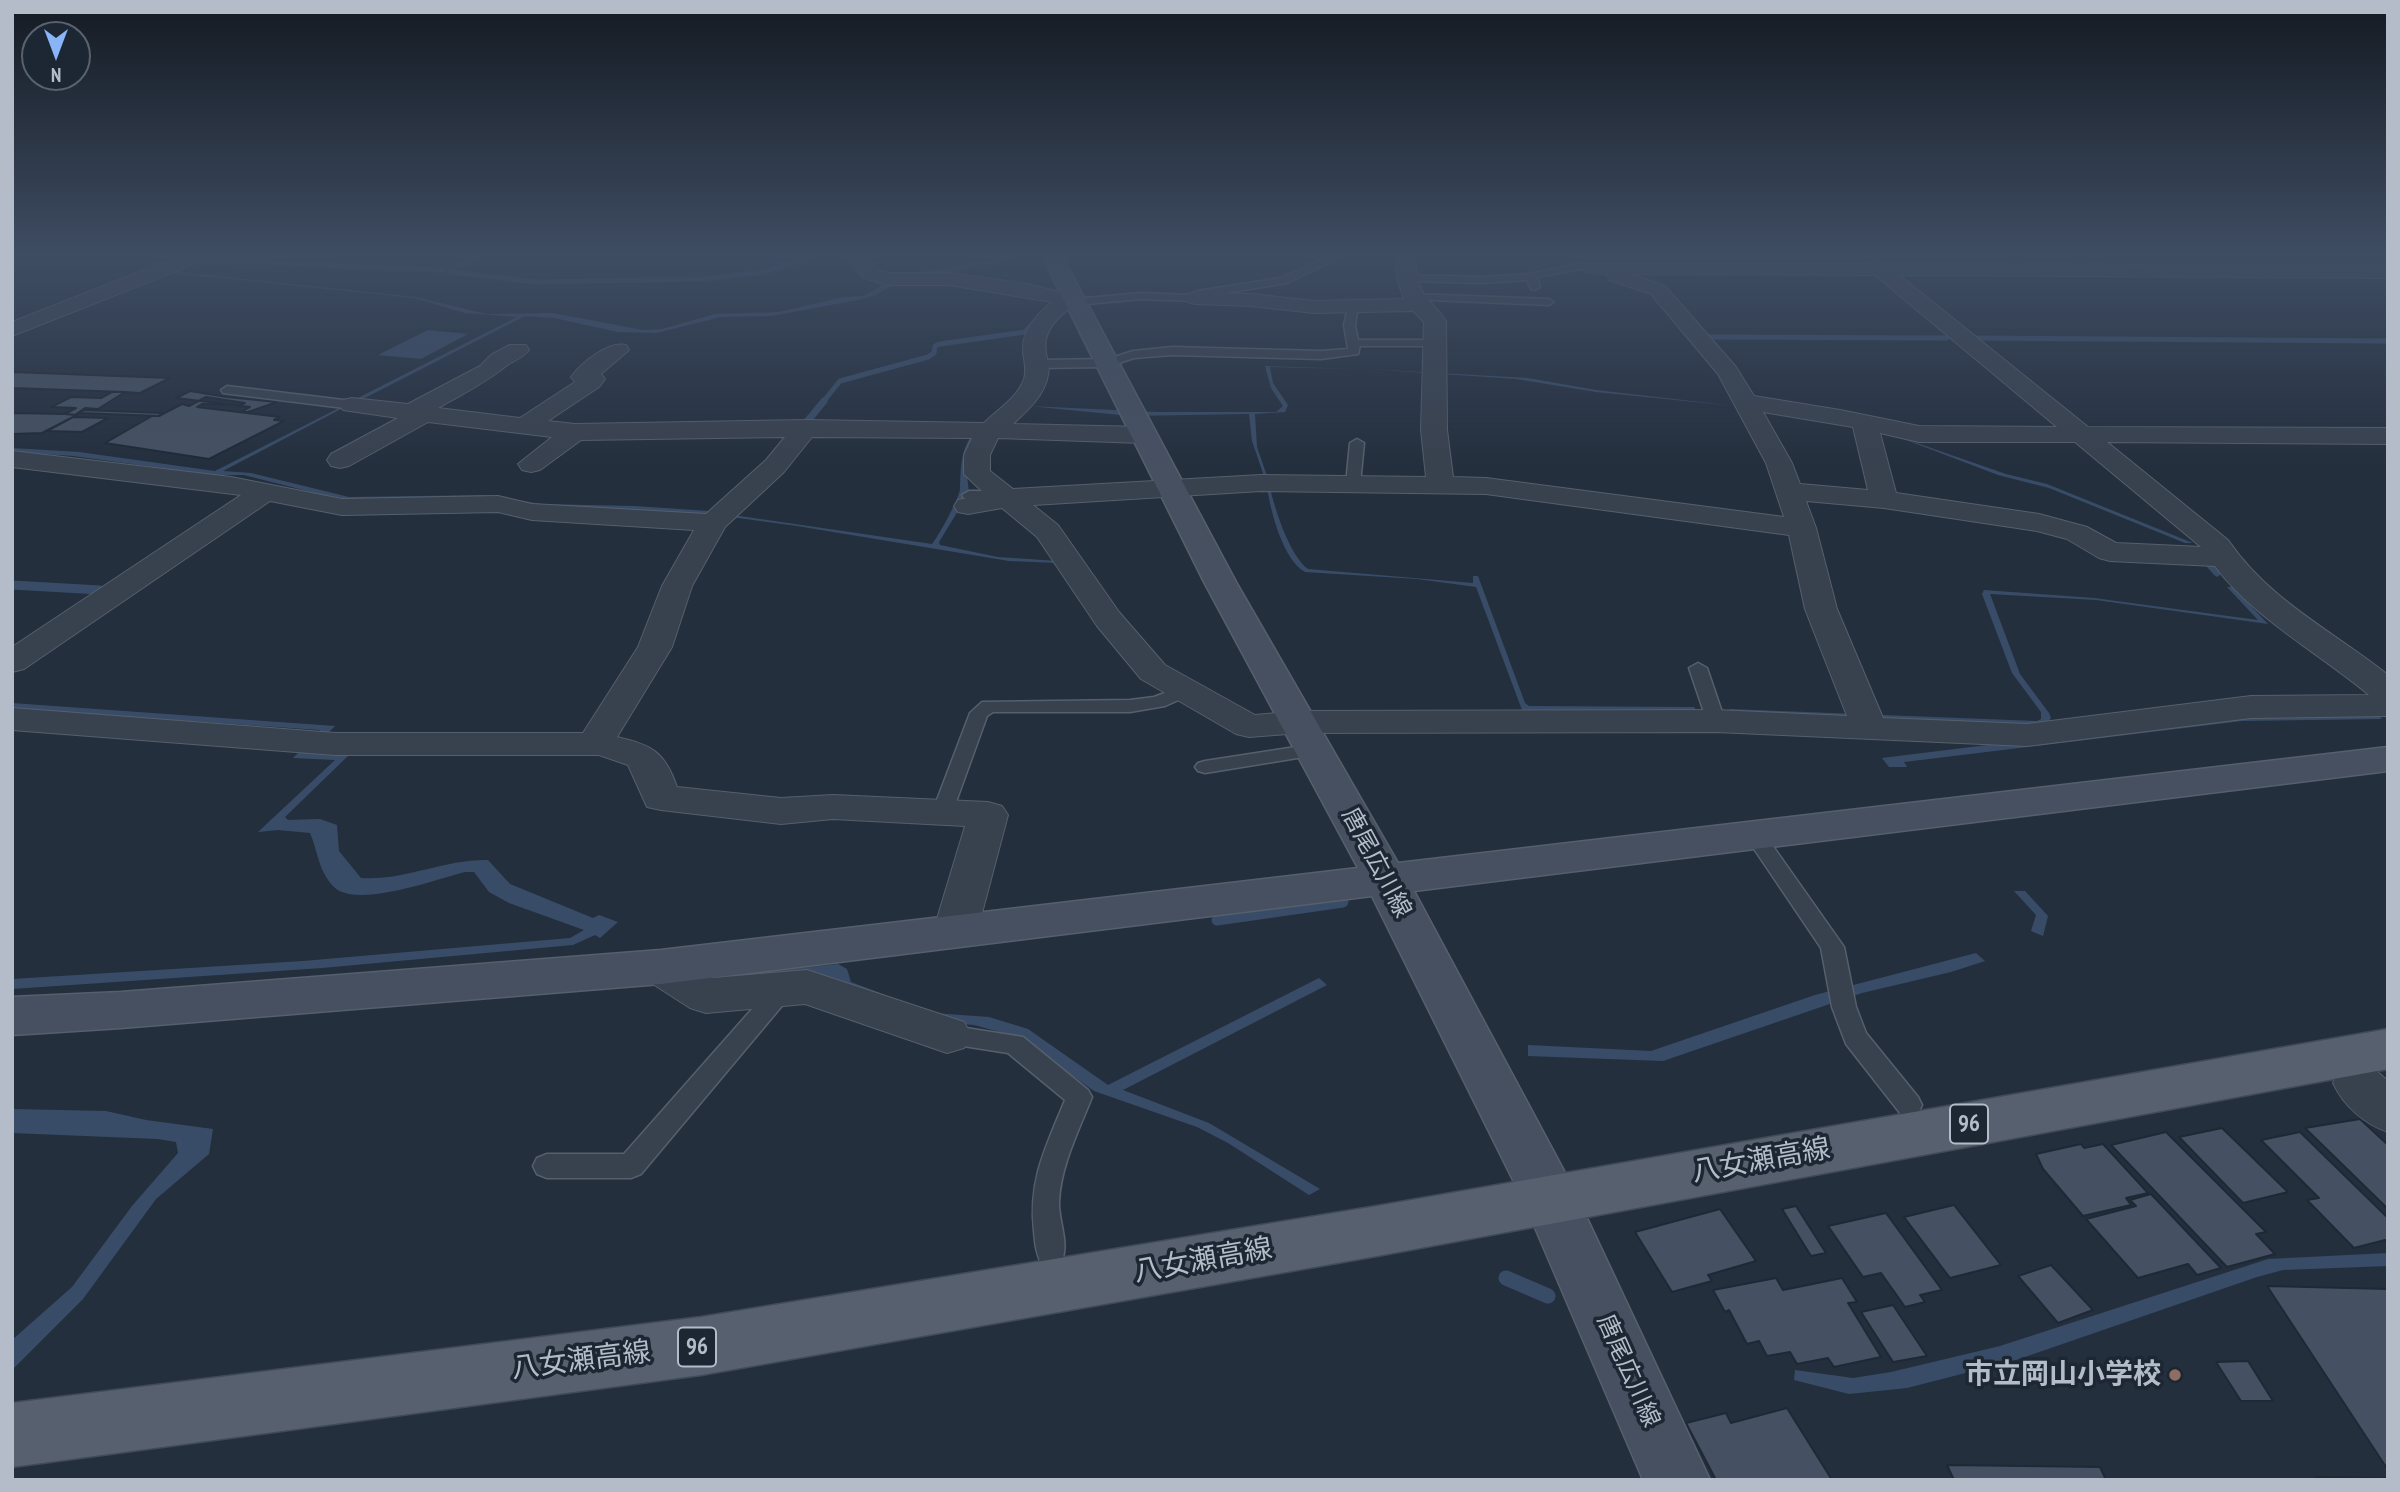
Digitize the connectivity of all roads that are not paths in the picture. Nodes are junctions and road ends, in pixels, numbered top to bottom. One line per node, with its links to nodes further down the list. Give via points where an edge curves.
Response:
1 (1039, 328): 12 (street, via 1034,350)
2 (1087, 328): 11 (main road, 唐尾広川線)
3 (1350, 328): 10 (lane)
4 (1435, 328): 7 (street)
5 (1690, 328): 14 (street, via 1728,372)
6 (1950, 328): 23 (street)
7 (1435, 343): 10 (lane); 30 (street, via 1434,430)
8 (518, 350): 16 (street)
9 (618, 350): 19 (street, via 585,375 591,382)
10 (1355, 352): 11 (lane, via 1150,352)
11 (1106, 362): 12 (lane); 17 (main road, 唐尾広川線)
12 (1038, 364): 22 (street, via 1032,388 1017,409)
13 (227, 390): 15 (lane)
14 (1743, 402): 18 (street); 32 (street)
15 (352, 405): 16 (street)
16 (418, 413): 19 (street); 27 (street)
17 (1136, 420): 22 (street); 31 (main road, 唐尾広川線)
18 (1864, 422): 23 (street, via 1919,433); 36 (street)
19 (524, 426): 21 (street)
20 (806, 428): 21 (street); 22 (street); 37 (street, via 775,466)
21 (575, 432): 28 (street)
22 (981, 434): 34 (street, via 976,474)
23 (2082, 435): 24 (street); 39 (street, via 2218,546)
24 (2388, 436)
25 (1357, 443): 29 (lane)
26 (12, 459): 33 (street)
27 (340, 460)
28 (531, 464)
29 (1353, 484): 30 (street); 31 (street)
30 (1441, 486): 38 (street, via 1486,486)
31 (1172, 488): 34 (street); 48 (main road, 唐尾広川線)
32 (1790, 491): 36 (street); 38 (street)
33 (265, 492): 37 (street, via 342,508 498,504 532,512); 40 (street)
34 (1007, 496): 35 (street); 42 (street, via 1048,531 1108,619 1153,672)
35 (969, 500)
36 (1884, 500): 39 (street, via 2039,523 2077,533 2110,552)
37 (713, 523): 49 (street, via 677,586 655,647)
38 (1802, 528): 47 (street, via 1821,609)
39 (2223, 557): 43 (street, via 2269,607)
40 (12, 662)
41 (1699, 668): 46 (lane)
42 (1186, 690): 48 (street, via 1249,726); 52 (lane, via 1158,702 1130,706 989,706 979,713)
43 (2388, 692)
44 (2388, 705): 47 (street, via 2251,707 2027,735)
45 (12, 719): 49 (street, via 335,744)
46 (1716, 721): 47 (street); 48 (street)
47 (1869, 727)
48 (1307, 736): 51 (lane); 54 (main road, 唐尾広川線)
49 (594, 744): 52 (street, via 638,752 654,772 661,798 780,811 833,807)
50 (2388, 759): 53 (main road)
51 (1205, 767)
52 (942, 813): 55 (street, via 988,815)
53 (1756, 836): 54 (main road); 61 (lane, via 1832,947 1855,1037)
54 (1387, 882): 55 (main road); 63 (main road, 唐尾広川線)
55 (955, 932): 56 (main road)
56 (661, 967): 57 (street, via 706,996); 58 (main road)
57 (783, 989): 59 (street, via 807,987); 62 (lane, via 631,1166)
58 (12, 1016)
59 (947, 1035): 64 (lane, via 1014,1044 1079,1097 1053,1162 1045,1203)
60 (2377, 1081): 63 (main road, 八女瀬高線 / 96)
61 (1909, 1105)
62 (547, 1166)
63 (1550, 1199): 65 (main road, 八女瀬高線 / 96, via 701,1346); 66 (main road, 唐尾広川線)
64 (1051, 1254)
65 (12, 1435)
66 (1677, 1480)

